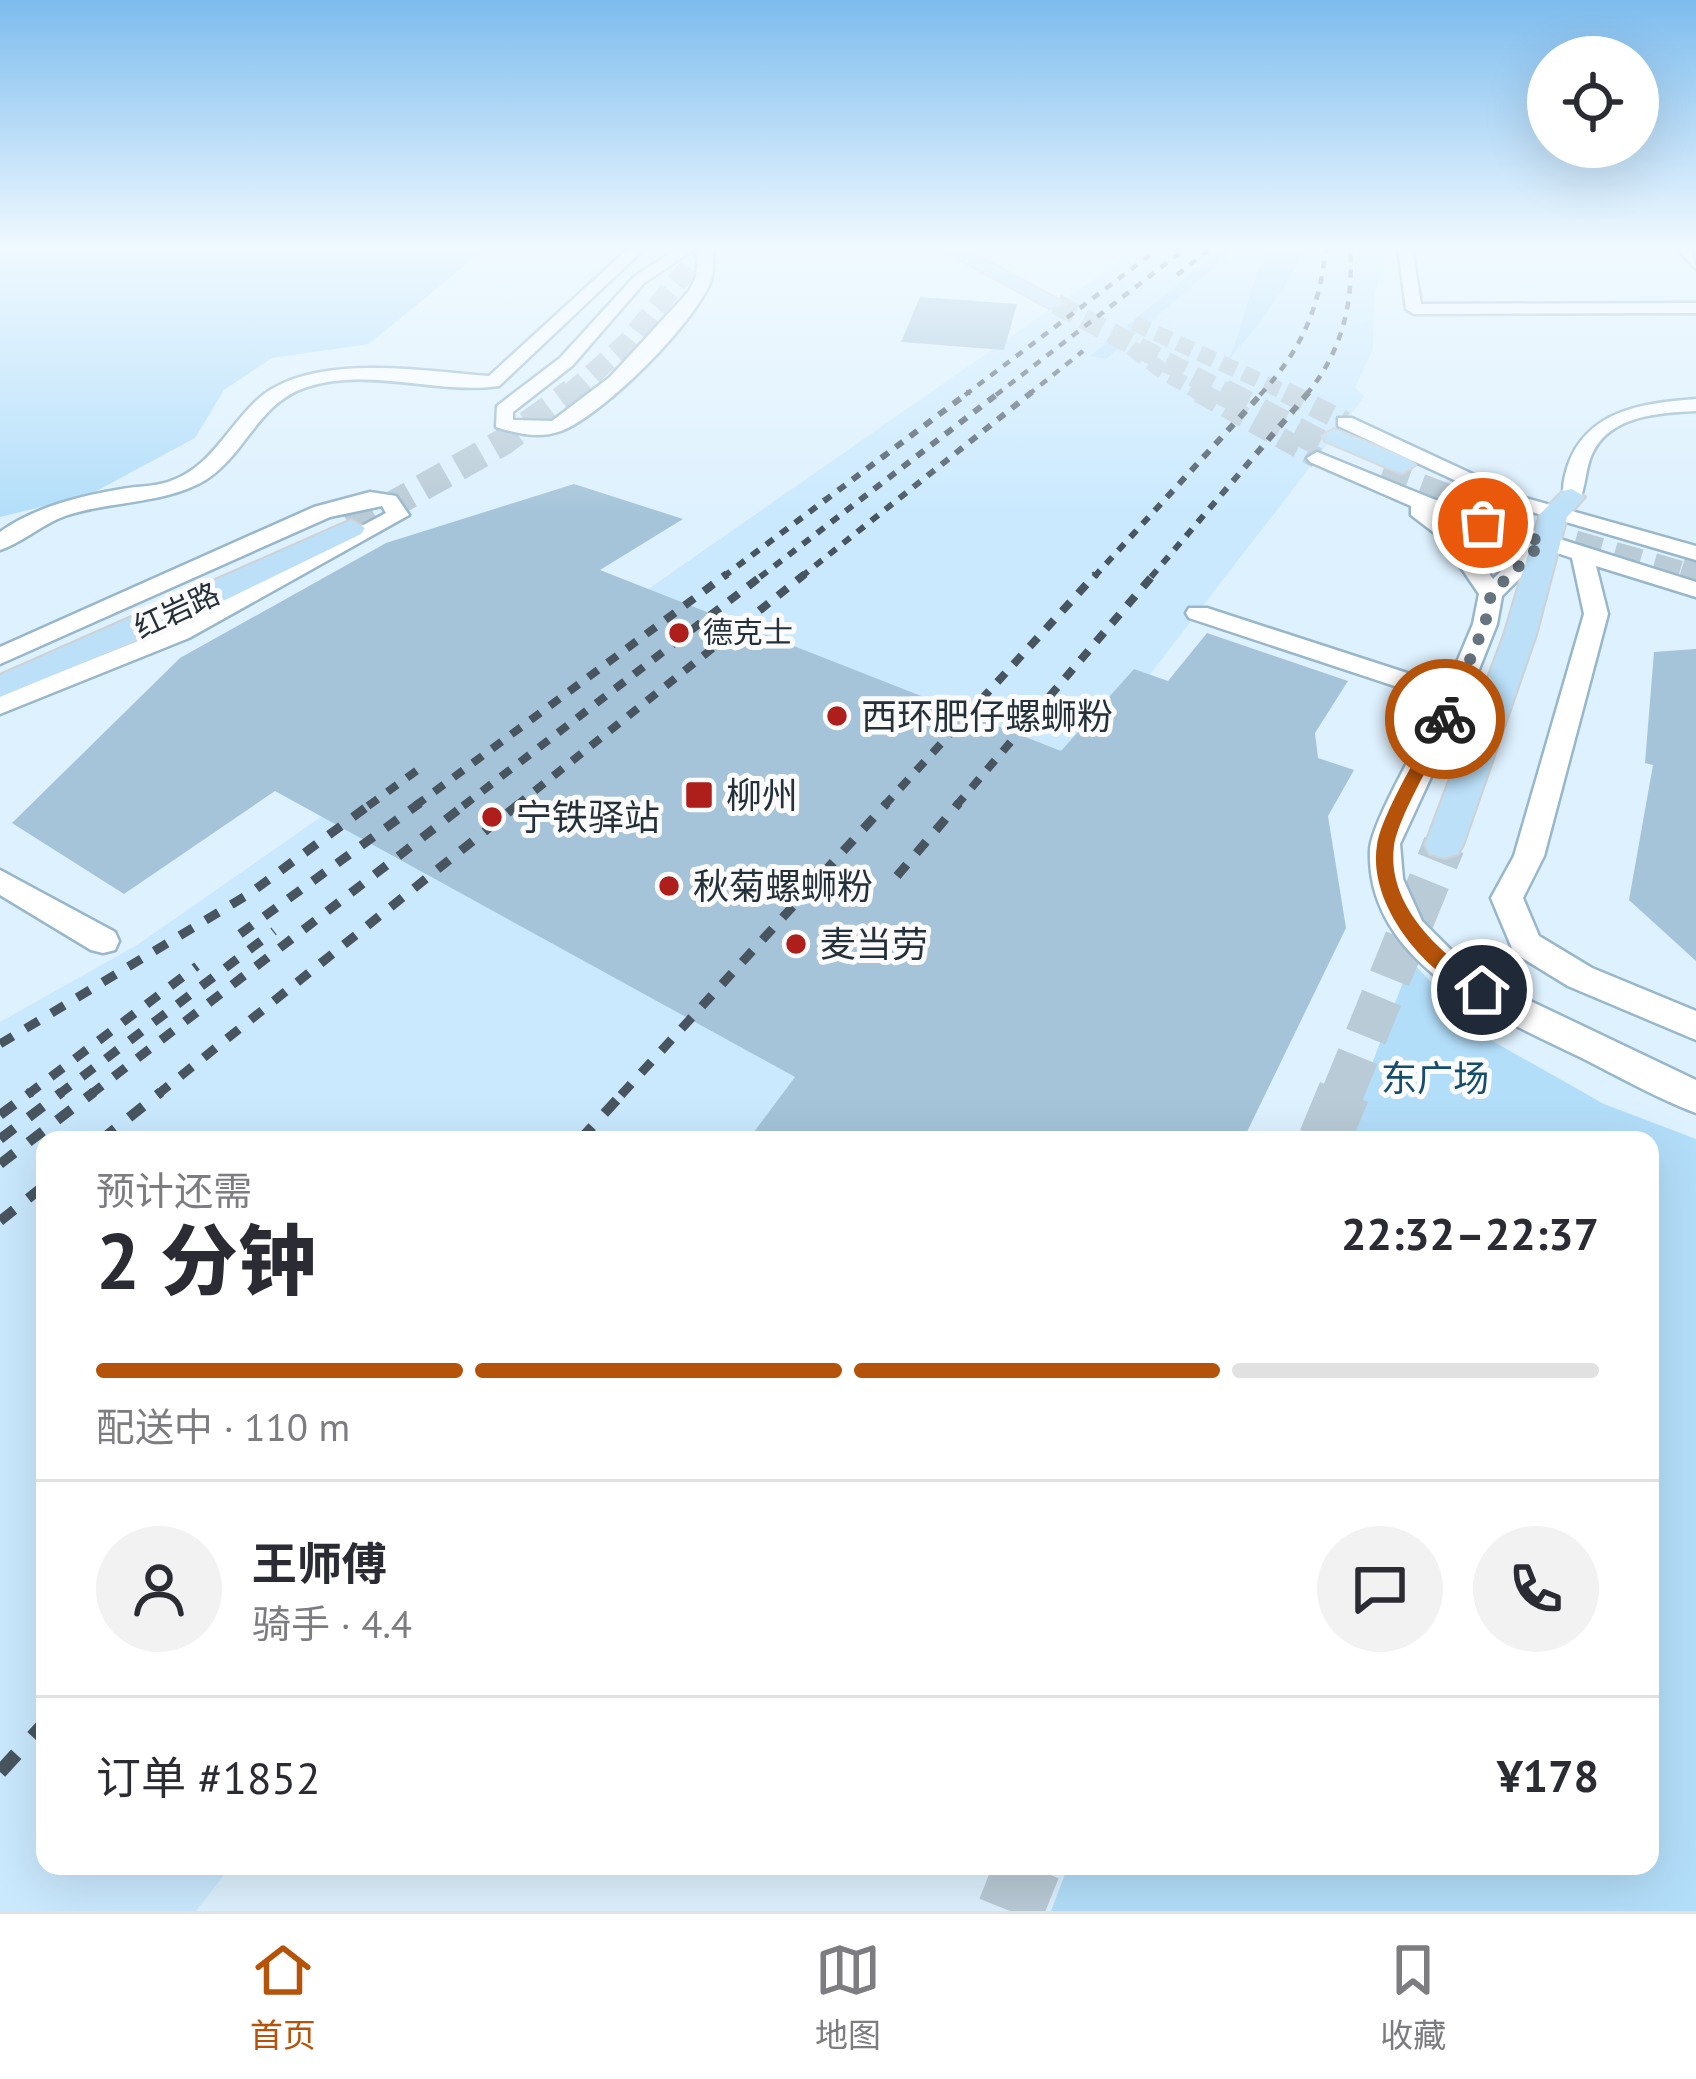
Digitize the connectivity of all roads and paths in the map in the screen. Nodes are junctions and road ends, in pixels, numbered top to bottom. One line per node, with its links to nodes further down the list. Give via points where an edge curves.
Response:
1 (541, 337): 8 (street, via 493,382 355,376 287,388 262,404 201,476 56,514)
2 (588, 337): 3 (street, via 504,410 503,423 557,425 588,406)
3 (656, 337)
4 (1696, 405): 7 (street, via 1640,411 1588,438)
5 (1331, 440): 6 (main road); 7 (street, via 1444,471)
6 (1390, 476): 7 (street); 12 (street, via 1449,532)
7 (1556, 518): 9 (street); 10 (street); 12 (street); 19 (main road)
8 (0, 543)
9 (1696, 553)
10 (1582, 554): 11 (street); 22 (street, via 1596,614 1529,856 1507,898 1526,944 1580,977)
11 (1696, 590)
12 (1491, 594): 17 (street)
13 (1198, 613): 17 (street, via 1219,630)
14 (0, 656): 18 (street, via 322,512 370,498 389,500 398,515 180,633)
15 (0, 670): 16 (main road, 红岩路, via 342,526 163,618)
16 (0, 687)
17 (1455, 697): 23 (street, via 1385,844 1387,878 1409,928 1454,974 1510,1007)
18 (0, 706)
19 (1444, 845)
20 (0, 881): 21 (street)
21 (103, 941)
22 (1696, 1026)
23 (1696, 1097)

